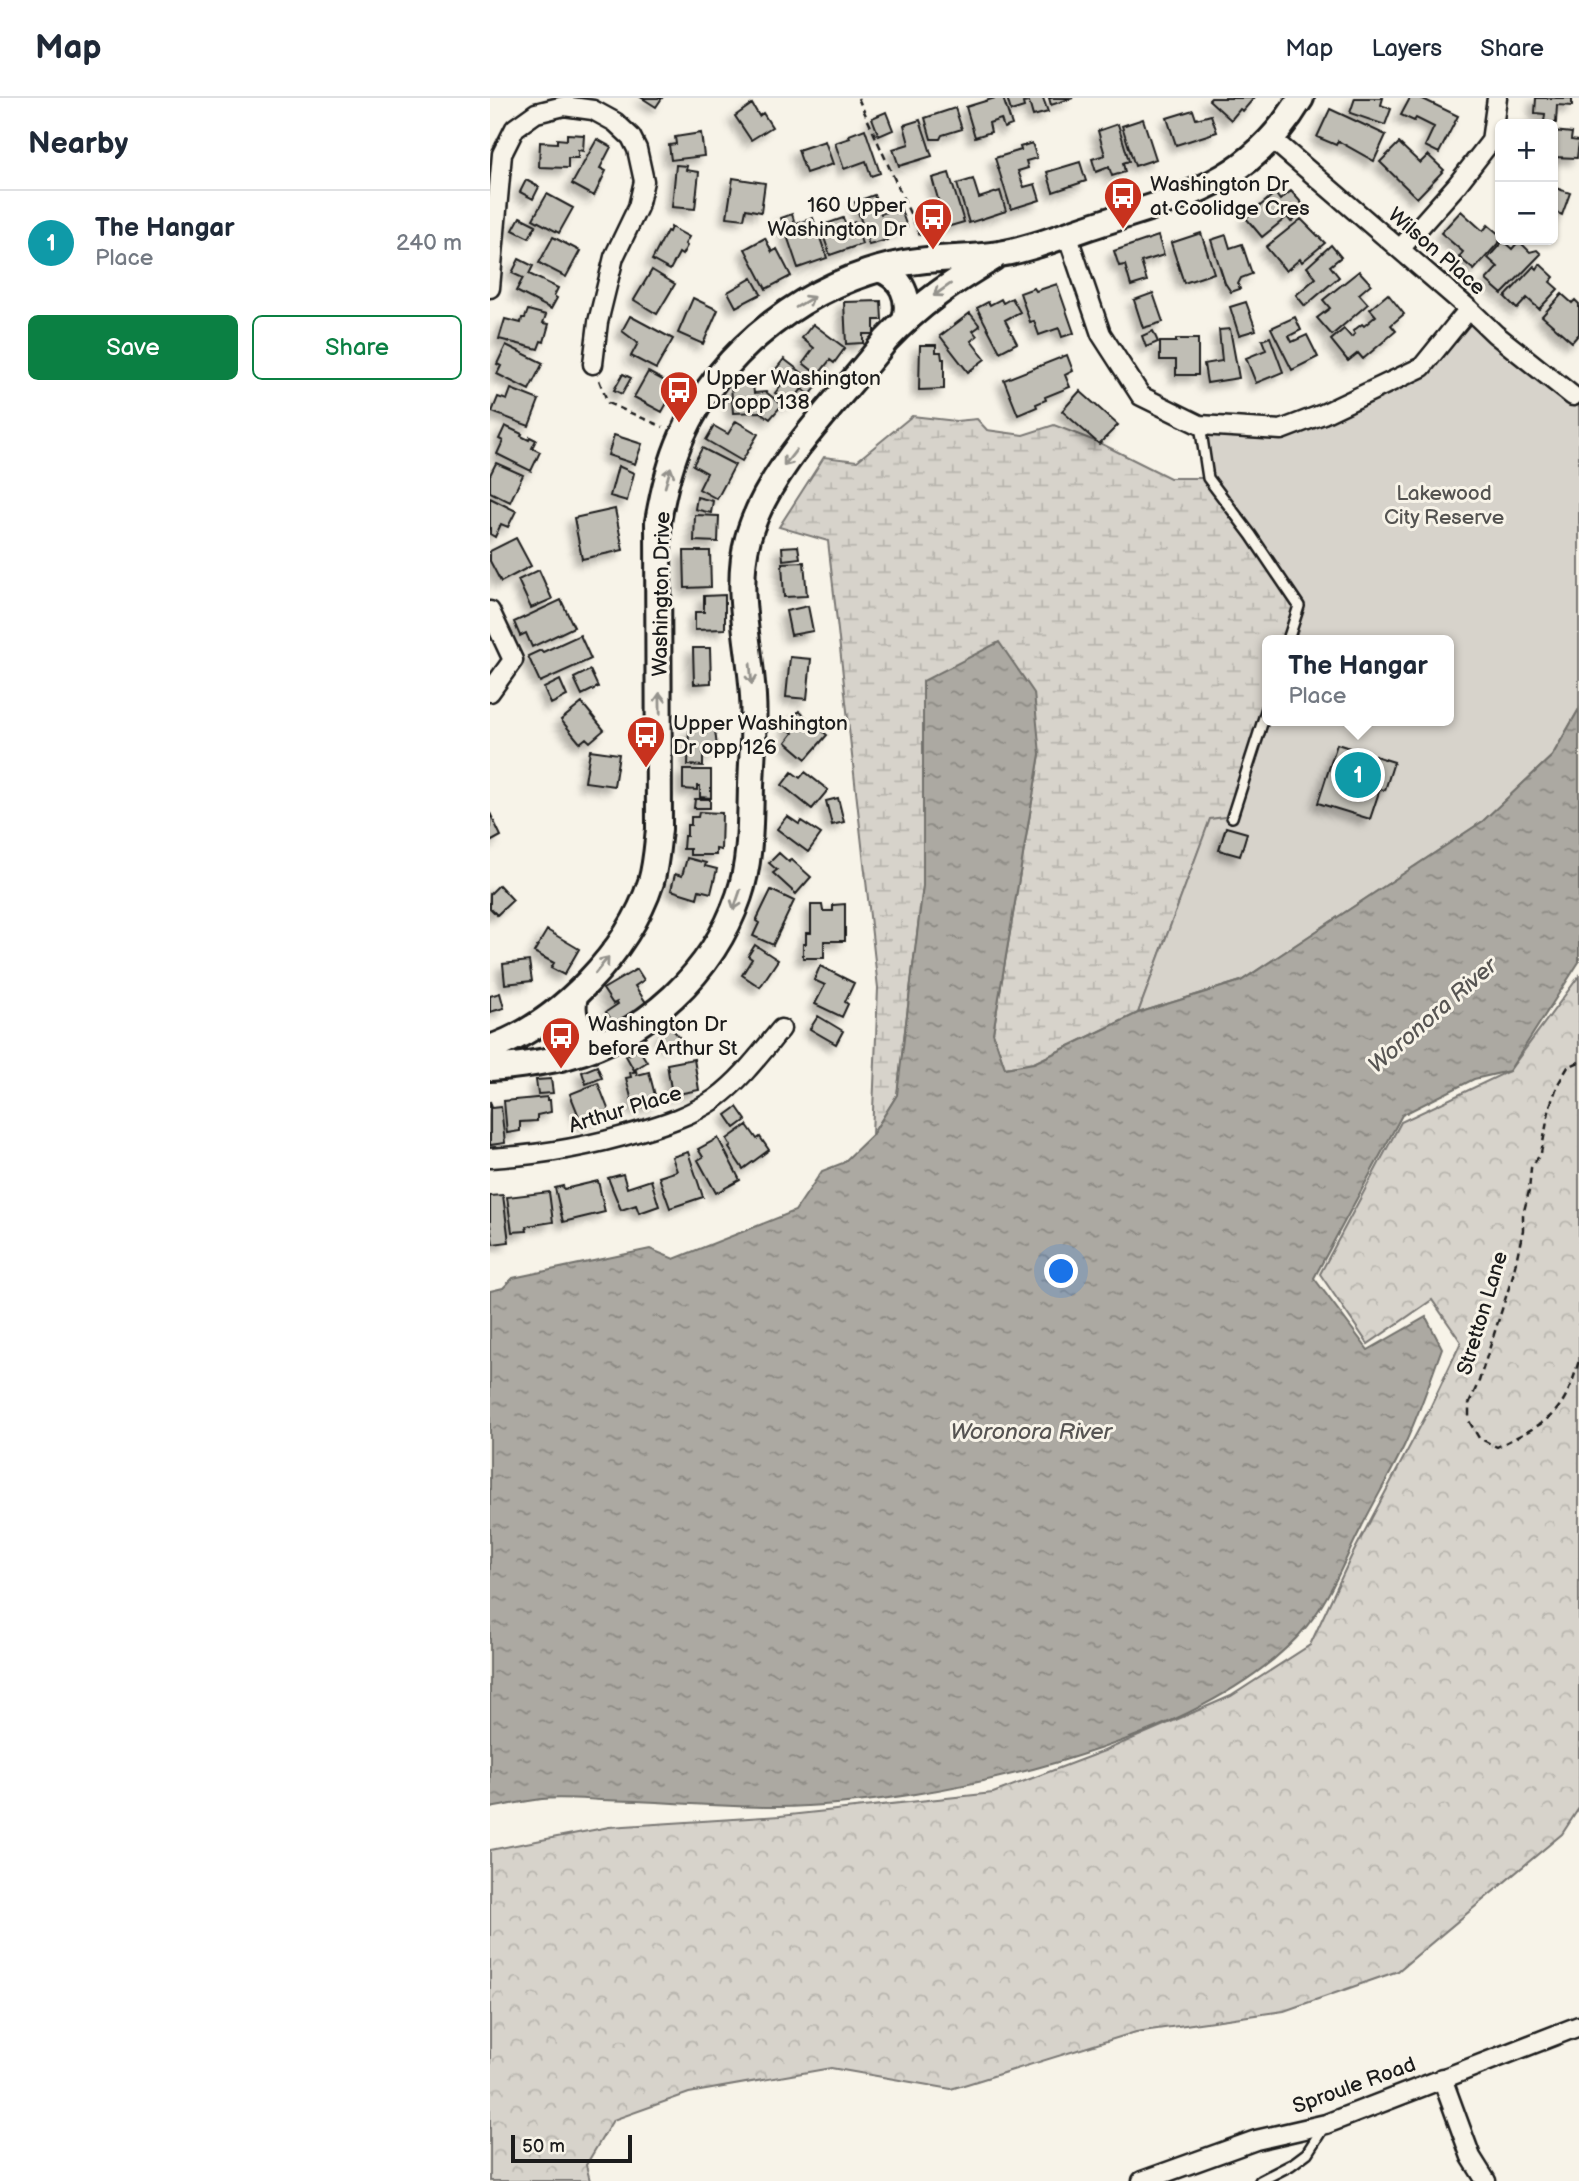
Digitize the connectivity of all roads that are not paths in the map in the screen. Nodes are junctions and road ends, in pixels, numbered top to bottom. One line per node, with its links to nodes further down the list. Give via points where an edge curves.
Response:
1 (1301, 98): 3 (street, Washington Drive)
2 (1497, 98): 5 (street, via 1491,141)
3 (1272, 139): 4 (street, Washington Drive, via 1232,173 1207,187); 5 (street, Wilson Place)
4 (1068, 234): 6 (street, Washington Drive); 13 (street, via 1101,334 1141,396)
5 (1400, 249): 9 (street, Wilson Place)
6 (1000, 254): 7 (street, Washington Drive); 10 (street, one-way to 10, via 936,293)
7 (879, 270): 10 (street, via 891,275 903,289); 19 (street, Washington Drive, one-way to 7, via 628,930 641,908 656,859 660,779 658,522 664,487 682,436 707,392 750,342 817,295)
8 (490, 288): 11 (street, via 502,154 515,128 536,113 564,106 593,110 615,122 637,149 644,181 639,207 614,257)
9 (1469, 309): 12 (street, Wilson Place); 13 (street, via 1422,367 1323,414 1282,430)
10 (905, 320): 21 (street, one-way to 21, via 785,464 765,494 747,540 742,583 754,699 749,835 740,894 728,924 681,989 645,1020)
11 (593, 364)
12 (1573, 396)
13 (1200, 425): 15 (lane, via 1208,478 1299,606)
14 (490, 611): 16 (street, via 513,660)
15 (1290, 635)
16 (490, 692)
17 (1262, 724): 18 (lane)
18 (1232, 817)
19 (575, 996): 21 (street, via 573,1012 580,1028 593,1038); 22 (street, Washington Drive, via 531,1029)
20 (781, 1029): 24 (street, Arthur Place, via 725,1090 686,1115 570,1150)
21 (609, 1041): 23 (street, via 570,1056)
22 (490, 1048)
23 (490, 1068)
24 (490, 1158)
25 (1579, 2025): 26 (street, Sproule Road)
26 (1442, 2078): 27 (street, Sproule Road); 30 (street, via 1471,2157)
27 (1326, 2124): 28 (street, Sproule Road, via 1256,2140); 29 (lane, via 1307,2153)
28 (1142, 2181)
29 (1261, 2181)
30 (1486, 2181)

